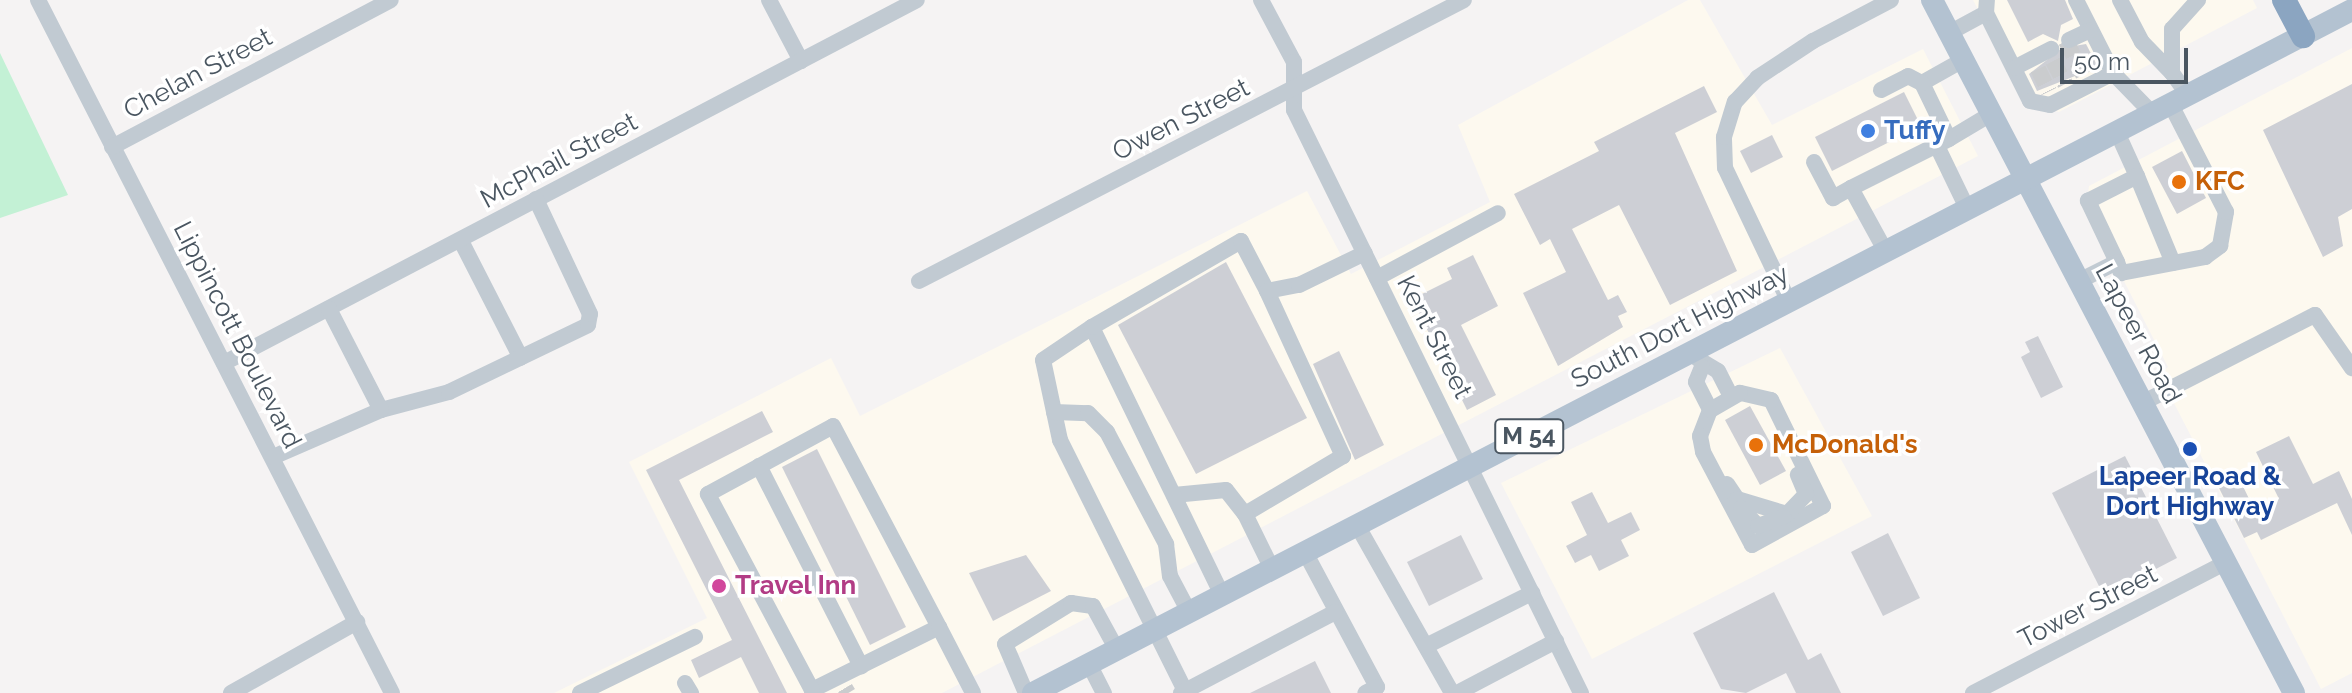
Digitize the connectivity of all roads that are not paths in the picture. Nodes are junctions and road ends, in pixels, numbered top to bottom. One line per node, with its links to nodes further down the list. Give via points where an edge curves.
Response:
1 (38, 0): 34 (street, Lippincott Boulevard)
2 (391, 0): 34 (street, Chelan Street)
3 (769, 0): 23 (street)
4 (917, 0): 23 (street, McPhail Street)
5 (1261, 0): 28 (street, Kent Street, via 1294,62)
6 (1464, 0): 28 (street, Owen Street)
7 (1891, 0): 51 (street, via 1813,41 1757,78 1735,102 1724,137 1725,168)
8 (1932, 0): 17 (main road, Lapeer Road)
9 (2076, 0): 16 (street)
10 (2120, 0): 20 (street)
11 (2198, 0): 15 (street)
12 (2284, 0): 18 (highway)
13 (1987, 6): 17 (street); 24 (street)
14 (2352, 10): 18 (main road, South Dort Highway / M 54)
15 (2172, 29): 20 (street); 26 (street)
16 (2090, 30): 19 (street); 25 (street)
17 (1949, 33): 22 (main road, Lapeer Road)
18 (2303, 36): 30 (main road, South Dort Highway / M 54)
19 (2069, 40)
20 (2142, 42): 26 (street)
21 (2044, 58): 24 (street)
22 (1963, 60): 27 (street); 31 (main road, Lapeer Road)
23 (801, 61): 39 (street, McPhail Street)
24 (2014, 68): 25 (street, via 2030,101)
25 (2113, 73): 30 (street)
26 (2172, 73): 30 (street)
27 (1922, 83): 29 (street, via 1908,76); 33 (street)
28 (1295, 88): 44 (street, Kent Street, via 1294,110); 48 (street, Owen Street)
29 (1881, 90)
30 (2171, 105): 32 (main road, South Dort Highway / M 54); 46 (street, via 2229,227 2205,257)
31 (1991, 114): 33 (street); 37 (main road, Lapeer Road)
32 (2117, 132): 36 (street); 37 (main road, South Dort Highway / M 54)
33 (1943, 142): 38 (street); 40 (street)
34 (112, 147): 56 (street, Lippincott Boulevard)
35 (1814, 162): 38 (street, via 1833,198)
36 (2137, 176): 45 (street, via 2088,201); 46 (street)
37 (2026, 180): 40 (main road, South Dort Highway / M 54); 49 (main road, Lapeer Road)
38 (1851, 188): 43 (street)
39 (536, 199): 42 (street, McPhail Street); 54 (street, via 590,314 588,325)
40 (1968, 210): 43 (main road, South Dort Highway / M 54)
41 (1498, 213): 47 (street)
42 (461, 241): 52 (street, McPhail Street); 54 (street)
43 (1886, 252): 51 (main road, South Dort Highway / M 54)
44 (1365, 253): 47 (street, Kent Street); 50 (street, via 1299,285)
45 (2117, 262): 46 (street, via 2121,273); 49 (street)
46 (2173, 263)
47 (1377, 278): 66 (street, Kent Street)
48 (919, 281)
49 (2079, 281): 60 (main road, Lapeer Road)
50 (1267, 291): 53 (street, via 1241,241); 69 (street, via 1343,456)
51 (1789, 302): 55 (main road, South Dort Highway / M 54)
52 (329, 309): 56 (street, McPhail Street); 61 (street)
53 (1092, 327): 63 (street, via 1043,360); 68 (street)
54 (521, 358): 61 (street, via 449,392)
55 (1698, 360): 59 (street, via 1718,371); 62 (street, via 1696,382); 66 (main road, South Dort Highway / M 54)
56 (224, 363): 64 (street, Lippincott Boulevard)
57 (2352, 368): 60 (street, via 2315,315)
58 (1754, 392): 59 (street); 67 (street, via 1806,494 1787,514 1737,499); 67 (street, via 1771,400 1823,506 1752,545)
59 (1731, 397): 62 (street)
60 (2142, 403): 72 (main road, Lapeer Road)
61 (381, 410): 64 (street)
62 (1710, 410): 67 (street, via 1700,436)
63 (1054, 412): 76 (street, via 1088,413 1107,432 1166,544 1170,576); 80 (street, via 1060,440)
64 (273, 457): 78 (street, Lippincott Boulevard)
65 (759, 466): 79 (street, via 833,426); 86 (street); 86 (street, via 708,494 812,690 843,682)
66 (1469, 468): 70 (main road, South Dort Highway / M 54); 74 (street, Kent Street)
67 (1714, 473)
68 (1174, 495): 69 (street, via 1226,490); 75 (street)
69 (1245, 514): 73 (street)
70 (1357, 525): 71 (main road, South Dort Highway / M 54); 83 (street)
71 (1305, 552): 73 (main road, South Dort Highway / M 54); 77 (street)
72 (2225, 563): 98 (street, Tower Street); 99 (main road, Lapeer Road)
73 (1272, 569): 75 (main road, South Dort Highway / M 54)
74 (1532, 593): 82 (street, Kent Street); 83 (street)
75 (1222, 595): 76 (main road, South Dort Highway / M 54)
76 (1189, 612): 80 (main road, South Dort Highway / M 54)
77 (1335, 612): 87 (street); 88 (street)
78 (357, 622): 89 (street); 90 (street, Lippincott Boulevard)
79 (939, 627): 86 (street); 92 (street)
80 (1154, 630): 84 (main road, South Dort Highway / M 54); 88 (street)
81 (695, 637): 91 (street)
82 (1556, 641): 96 (street); 97 (street, Kent Street)
83 (1426, 646): 96 (street)
84 (1117, 650): 85 (main road, South Dort Highway / M 54); 93 (street, via 1093,606 1071,603 1005,644)
85 (1089, 664): 94 (main road, South Dort Highway / M 54); 95 (street)
86 (861, 666)
87 (1371, 690)
88 (1183, 692)
89 (231, 693)
90 (392, 693)
91 (580, 693)
92 (973, 693)
93 (1026, 693)
94 (1033, 693)
95 (1104, 693)
96 (1455, 693)
97 (1581, 693)
98 (1973, 693)
99 (2294, 693)

